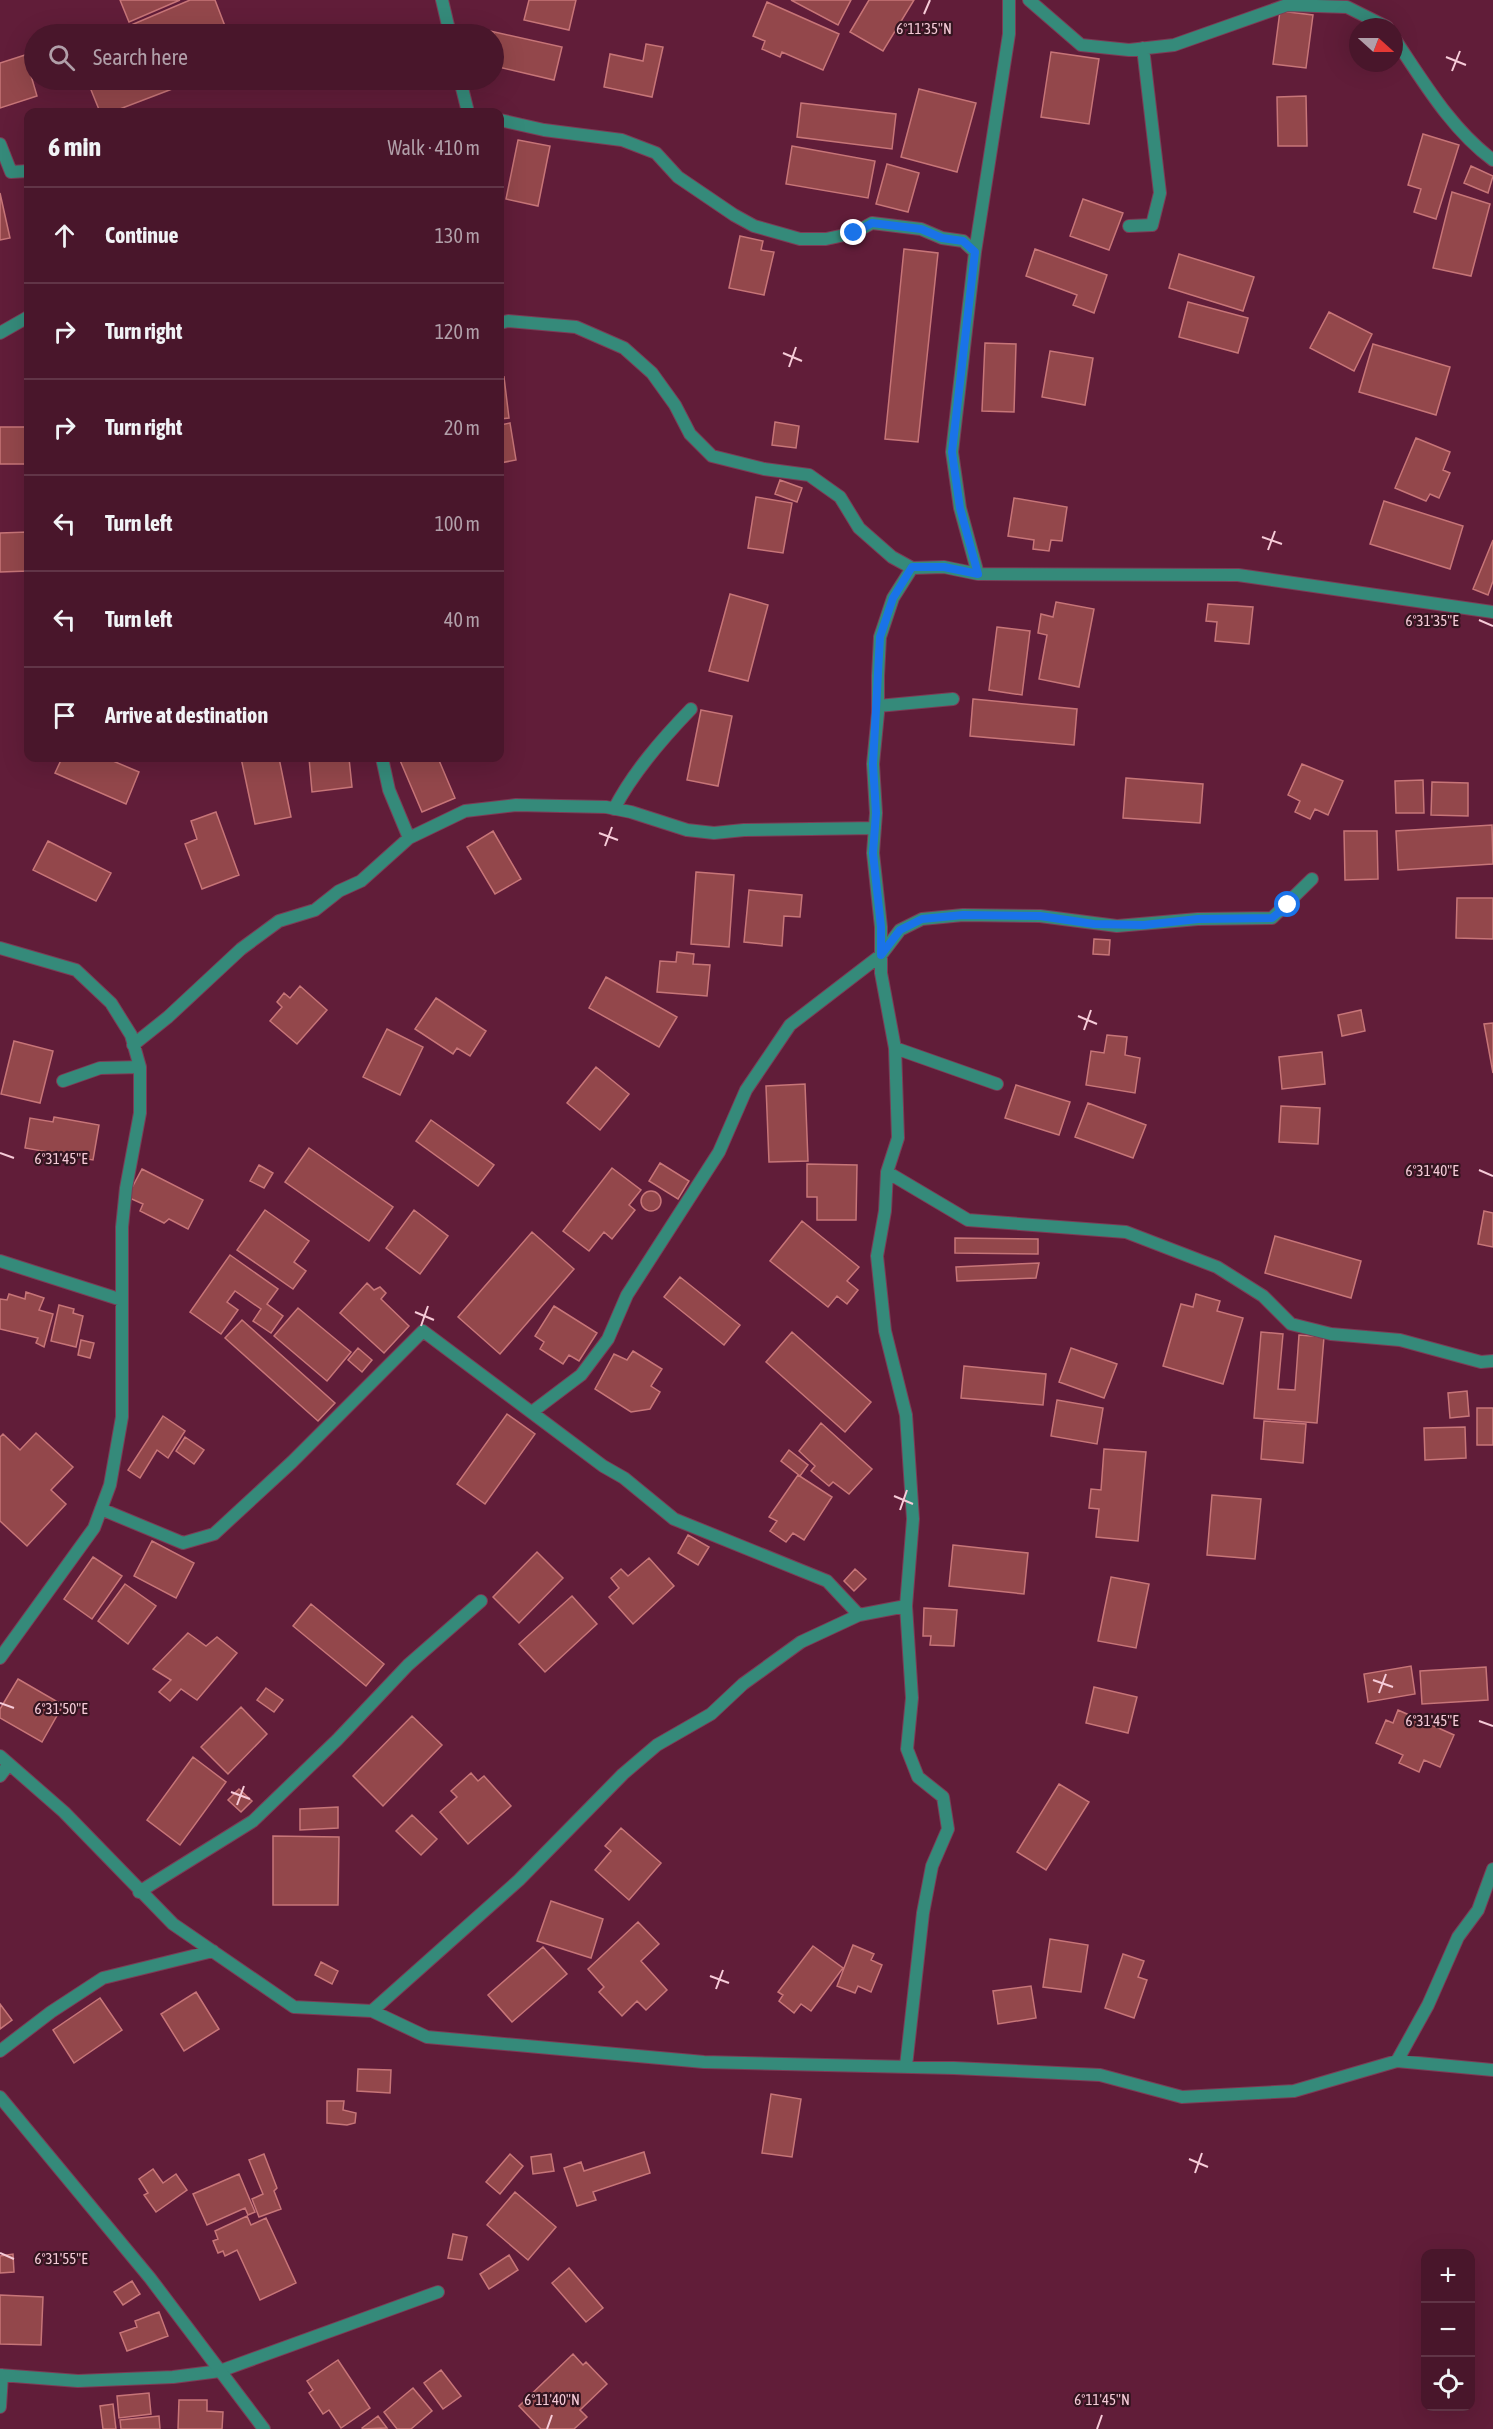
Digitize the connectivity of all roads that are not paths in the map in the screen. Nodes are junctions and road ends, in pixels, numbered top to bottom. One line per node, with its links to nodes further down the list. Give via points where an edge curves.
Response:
1 (442, 0): 6 (street)
2 (1009, 0): 16 (street, via 1009,34)
3 (1029, 0): 7 (street, via 1081,45)
4 (1288, 2): 5 (street, via 1347,7); 7 (street, via 1174,45)
5 (1369, 18)
6 (448, 24)
7 (1143, 48): 15 (street, via 1160,193 1152,225)
8 (1403, 51): 13 (street, via 1471,144)
9 (462, 90): 10 (street)
10 (467, 108)
11 (504, 121): 16 (street, via 622,140 656,153 678,177 734,215 754,226 800,239 854,233 872,223 921,229 963,241)
12 (0, 144): 14 (street, via 11,172)
13 (1493, 160)
14 (24, 171)
15 (1129, 226)
16 (975, 252): 21 (street, via 952,452 960,508)
17 (24, 319): 19 (street)
18 (504, 322): 20 (street, via 576,327 624,348 652,374 690,434 712,456 764,470 809,475 840,497 865,534 892,557)
19 (0, 333)
20 (912, 567): 21 (street, via 944,567); 24 (street, via 893,598 880,637)
21 (978, 574): 22 (street, via 1238,575)
22 (1493, 612)
23 (953, 699): 24 (street)
24 (878, 706): 28 (street, via 873,764)
25 (691, 709): 27 (street, via 636,774)
26 (383, 762): 29 (street, via 389,790)
27 (614, 809): 28 (street, via 687,830 714,833); 29 (street, via 492,806 465,811)
28 (875, 828): 32 (street, via 873,853)
29 (409, 838): 33 (street, via 361,881 339,891 315,910 279,921 241,949)
30 (1312, 879): 32 (street, via 1272,918 1117,926 1040,916 963,915 922,919 900,930)
31 (0, 948): 33 (street, via 76,970 111,1003)
32 (881, 955): 34 (street); 42 (street, via 790,1025 746,1090 719,1152 627,1295 608,1339 581,1376)
33 (133, 1045): 35 (street)
34 (895, 1048): 37 (street); 38 (street, via 898,1138)
35 (140, 1066): 36 (street, via 100,1068); 40 (street, via 140,1113 122,1227)
36 (63, 1081)
37 (996, 1084)
38 (887, 1172): 41 (street, via 968,1220 1126,1232 1216,1267 1263,1296 1291,1324 1331,1334 1400,1340 1481,1362); 45 (street, via 877,1256 885,1331 906,1415 913,1518)
39 (0, 1261): 40 (street)
40 (122, 1300): 43 (street, via 122,1417 110,1485)
41 (1493, 1361)
42 (532, 1412): 43 (street, via 423,1331 214,1534 183,1544); 46 (street, via 674,1519 827,1581)
43 (101, 1509): 47 (street, via 94,1528)
44 (481, 1601): 51 (street, via 408,1665 253,1821)
45 (906, 1606): 46 (street); 56 (street, via 912,1698 908,1749 918,1776 943,1797 948,1829 932,1866 923,1913)
46 (859, 1615): 53 (street, via 801,1642 742,1684 711,1714 657,1745 623,1773 519,1880)
47 (0, 1658)
48 (4, 1760): 49 (street); 51 (street, via 64,1812)
49 (0, 1776)
50 (1493, 1869): 55 (street, via 1478,1910 1458,1937 1428,2005)
51 (139, 1892): 52 (street, via 172,1924)
52 (213, 1951): 53 (street, via 294,2007); 54 (street, via 103,1978)
53 (372, 2011): 56 (street, via 427,2037 704,2062)
54 (0, 2051)
55 (1397, 2061): 56 (street, via 1294,2091 1182,2097 1100,2075); 57 (street)
56 (906, 2066)
57 (1493, 2070)
58 (0, 2097): 60 (street, via 150,2278)
59 (438, 2292): 60 (street)
60 (220, 2372): 61 (street, via 78,2381); 63 (street)
61 (1, 2375): 62 (street)
62 (0, 2407)
63 (264, 2429)

